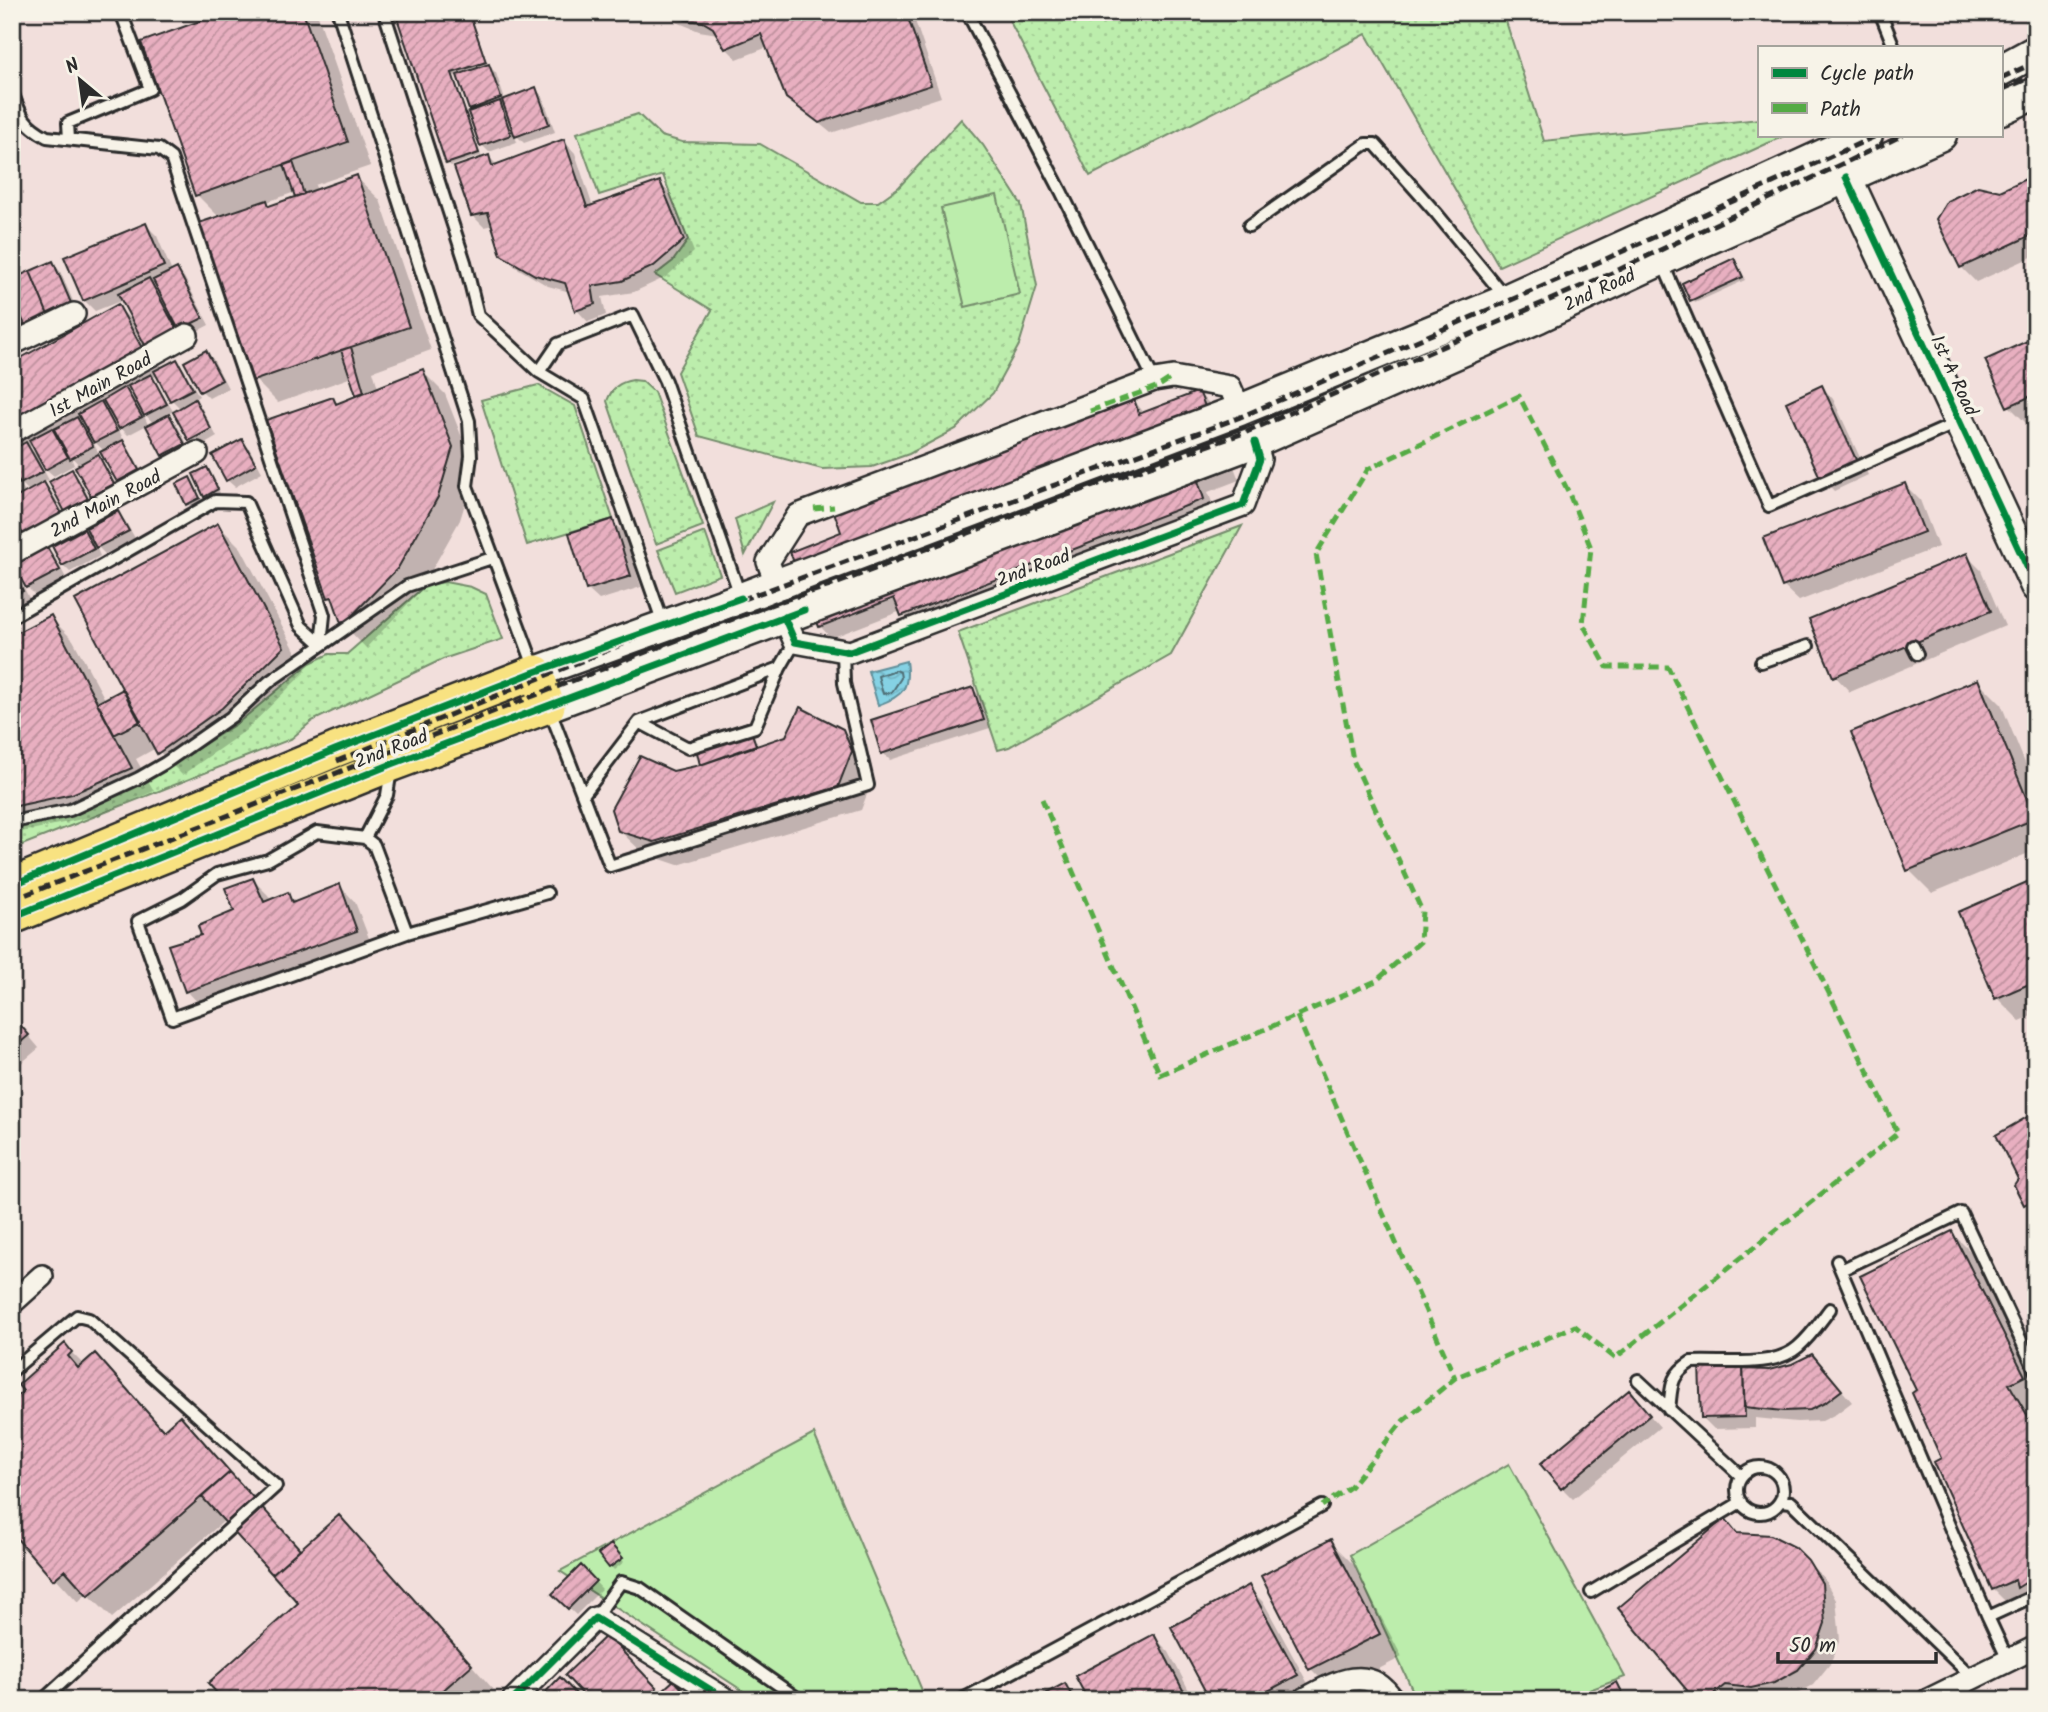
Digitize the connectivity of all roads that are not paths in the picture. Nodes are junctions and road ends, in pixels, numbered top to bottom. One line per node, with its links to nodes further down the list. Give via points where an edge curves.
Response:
1 (131, 12): 14 (lane, via 122,15 150,89 68,124)
2 (338, 12): 30 (lane, via 470,421 467,486)
3 (384, 12): 22 (lane, via 478,315)
4 (967, 12): 23 (lane)
5 (1881, 12): 6 (lane)
6 (1894, 46)
7 (2036, 51): 8 (main road)
8 (2002, 69)
9 (12, 92): 14 (lane, via 32,129 47,137)
10 (2036, 93): 11 (main road)
11 (2002, 109)
12 (1865, 136): 18 (main road, 2nd Road)
13 (1939, 136): 15 (main road, 2nd Road)
14 (69, 139): 37 (lane, via 159,149 171,158 324,615)
15 (1846, 177): 17 (main road, 2nd Road); 25 (main road, 1st A Road)
16 (1249, 226): 18 (lane, via 1366,144 1375,144)
17 (1661, 260): 25 (lane, via 1769,506); 27 (main road, 2nd Road)
18 (1507, 300): 24 (main road, 2nd Road)
19 (74, 314): 21 (street)
20 (187, 335): 26 (street, 1st Main Road)
21 (12, 344)
22 (539, 372): 33 (lane, via 558,345 633,315 669,393); 35 (lane, via 584,398)
23 (1154, 380): 24 (street, via 1173,377 1230,387); 31 (street, via 798,515 768,562)
24 (1240, 410): 31 (main road, 2nd Road)
25 (1959, 422): 32 (main road, 1st A Road)
26 (12, 432)
27 (1255, 442): 36 (main road, 2nd Road); 39 (street, 2nd Road, via 1261,459 1243,505 850,652)
28 (197, 453): 29 (street, 2nd Main Road)
29 (12, 553)
30 (492, 558): 37 (lane, via 407,585); 42 (lane)
31 (777, 585): 33 (main road, 2nd Road)
32 (2036, 586)
33 (741, 598): 35 (main road, 2nd Road)
34 (12, 617): 37 (lane, via 215,501 246,502 301,626)
35 (663, 625): 42 (main road, 2nd Road)
36 (789, 629): 39 (street, 2nd Road); 41 (lane); 43 (main road, 2nd Road)
37 (321, 644): 47 (lane, via 165,764 70,810)
38 (1808, 646): 40 (lane)
39 (843, 650): 46 (lane, via 844,683 868,785 610,866)
40 (1761, 662)
41 (780, 668): 44 (lane); 44 (lane, via 755,727 688,748)
42 (536, 672): 43 (main road); 49 (main road, 2nd Road)
43 (548, 706): 45 (main road, 2nd Road); 46 (lane)
44 (639, 722): 46 (lane)
45 (392, 764): 48 (lane, via 387,795); 51 (main road, 2nd Road)
46 (583, 795)
47 (12, 822)
48 (365, 838): 52 (lane, via 374,845); 52 (lane, via 317,832 268,860 217,874 182,899 138,921 172,1018)
49 (12, 885)
50 (547, 893): 52 (lane)
51 (12, 917)
52 (407, 933)
53 (42, 1276): 54 (street)
54 (12, 1303)
55 (1830, 1309): 59 (lane, via 1786,1356 1691,1362 1673,1378)
56 (12, 1371): 71 (lane, via 77,1316 89,1319 276,1486)
57 (2036, 1372): 66 (lane, via 1961,1213 1839,1265)
58 (1638, 1380): 59 (lane)
59 (1670, 1410): 60 (lane)
60 (1741, 1476): 61 (lane, via 1756,1467 1773,1470 1783,1484); 62 (lane, via 1737,1489)
61 (1781, 1501): 62 (lane, via 1766,1512 1748,1509); 70 (lane, via 1791,1502)
62 (1741, 1502): 64 (lane)
63 (1322, 1506): 75 (lane)
64 (1591, 1592)
65 (2036, 1595): 66 (lane)
66 (1988, 1617): 69 (lane)
67 (595, 1618): 72 (street); 73 (street); 74 (lane, via 621,1581 640,1588)
68 (2036, 1647): 69 (street)
69 (2008, 1660): 70 (street)
70 (1973, 1678): 78 (street)
71 (43, 1700)
72 (513, 1700)
73 (727, 1700)
74 (800, 1700)
75 (961, 1700)
76 (1303, 1700): 77 (street, via 1351,1678 1375,1682)
77 (1393, 1700)
78 (1928, 1700)

